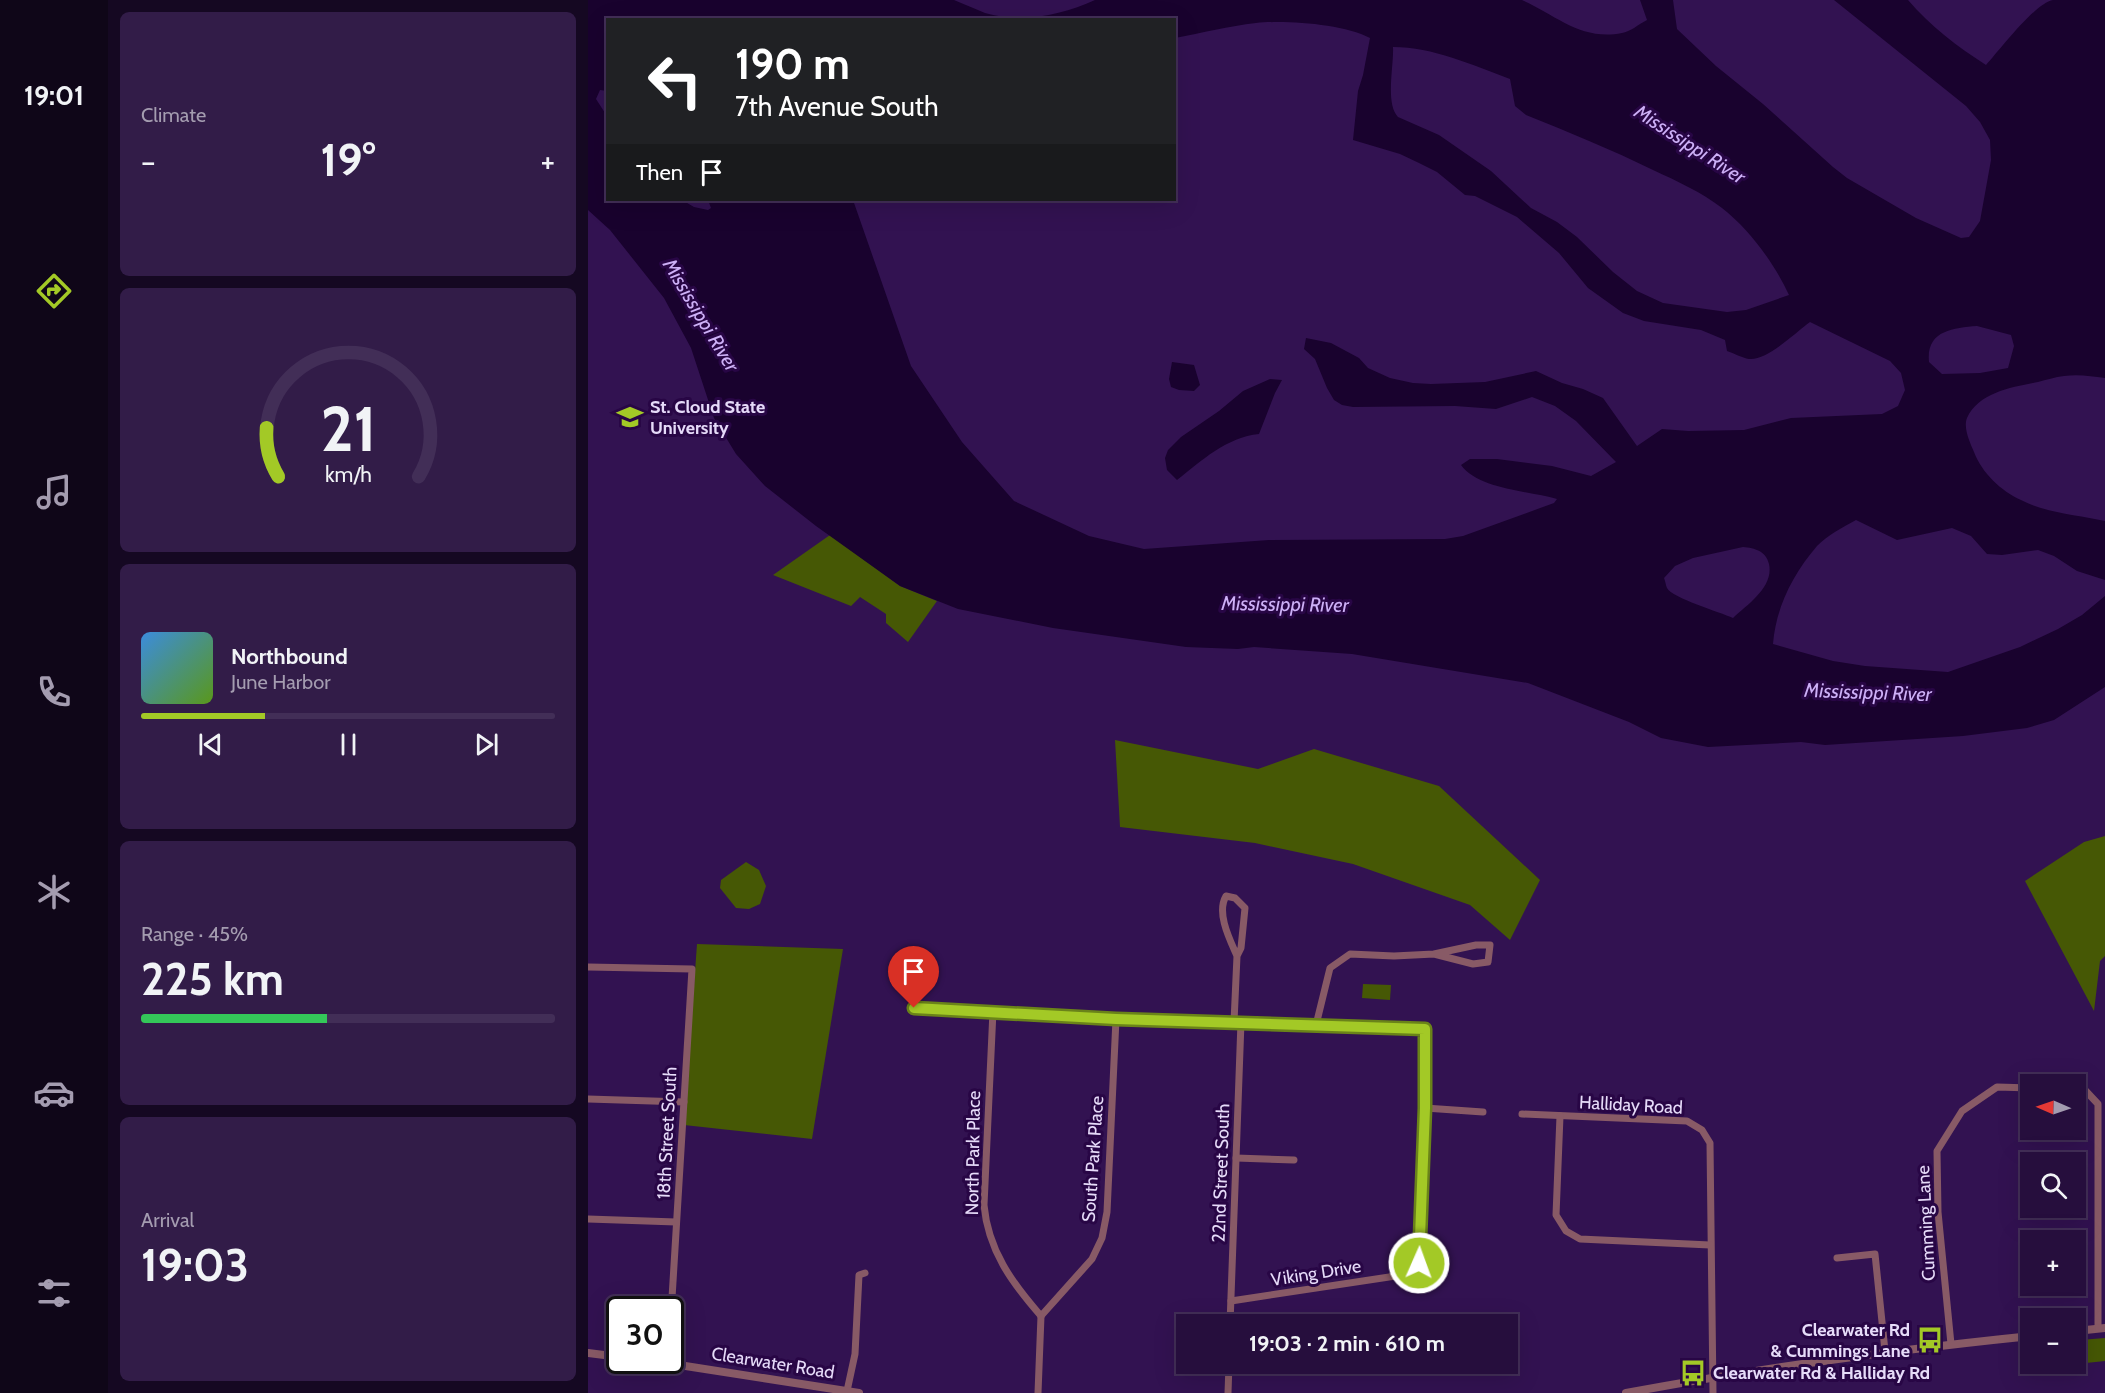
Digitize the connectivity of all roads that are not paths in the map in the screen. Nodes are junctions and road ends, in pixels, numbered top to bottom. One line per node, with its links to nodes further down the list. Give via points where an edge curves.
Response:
1 (1434, 954): 1 (street, via 1473,964 1488,962 1490,945); 8 (street, via 1350,954 1330,968)
2 (1237, 956): 2 (street, via 1245,908 1235,898 1226,896 1224,919); 7 (street, 22nd Street South)
3 (588, 966): 12 (street, 18th Street South, via 692,969)
4 (914, 1008): 5 (street)
5 (993, 1011): 6 (street); 27 (street, North Park Place, via 985,1223 997,1257)
6 (1116, 1019): 7 (street); 27 (street, South Park Place, via 1107,1212 1102,1238 1092,1259)
7 (1238, 1022): 8 (street); 17 (street, 22nd Street South)
8 (1316, 1025): 13 (street, Viking Drive, via 1425,1029)
9 (2020, 1088): 31 (street, Cumming Lane, via 1997,1087 1962,1112 1937,1151 1938,1212)
10 (2086, 1091): 28 (street, via 2098,1104)
11 (588, 1099): 12 (street)
12 (684, 1102): 20 (street, 18th Street South)
13 (1425, 1108): 14 (street); 25 (street, Viking Drive, via 1419,1263 1409,1274)
14 (1483, 1112)
15 (1522, 1114): 16 (street)
16 (1560, 1116): 21 (street, Halliday Road, via 1687,1121 1702,1130 1710,1143); 21 (street, Halliday Road, via 1556,1215 1566,1231 1580,1239)
17 (1236, 1158): 18 (street); 25 (street, 22nd Street South)
18 (1294, 1160)
19 (588, 1219): 20 (street)
20 (676, 1222): 24 (street, 18th Street South)
21 (1710, 1245): 37 (street, Halliday Road)
22 (1837, 1258): 32 (street, via 1875,1254)
23 (865, 1273): 38 (street, via 859,1275 855,1354)
24 (672, 1296)
25 (1231, 1301): 26 (street, 22nd Street South)
26 (1230, 1314)
27 (1041, 1316): 40 (street)
28 (2102, 1328): 29 (street)
29 (2086, 1330)
30 (2020, 1336): 31 (street)
31 (1951, 1344): 32 (street)
32 (1884, 1351): 37 (street)
33 (588, 1353): 34 (street)
34 (606, 1355)
35 (684, 1366): 38 (street, Clearwater Road)
36 (1229, 1374): 41 (street)
37 (1713, 1377): 42 (street); 43 (street, Halliday Road)
38 (847, 1391): 39 (street, Clearwater Road)
39 (859, 1393)
40 (1038, 1393)
41 (1228, 1393)
42 (1626, 1393)
43 (1713, 1393)

